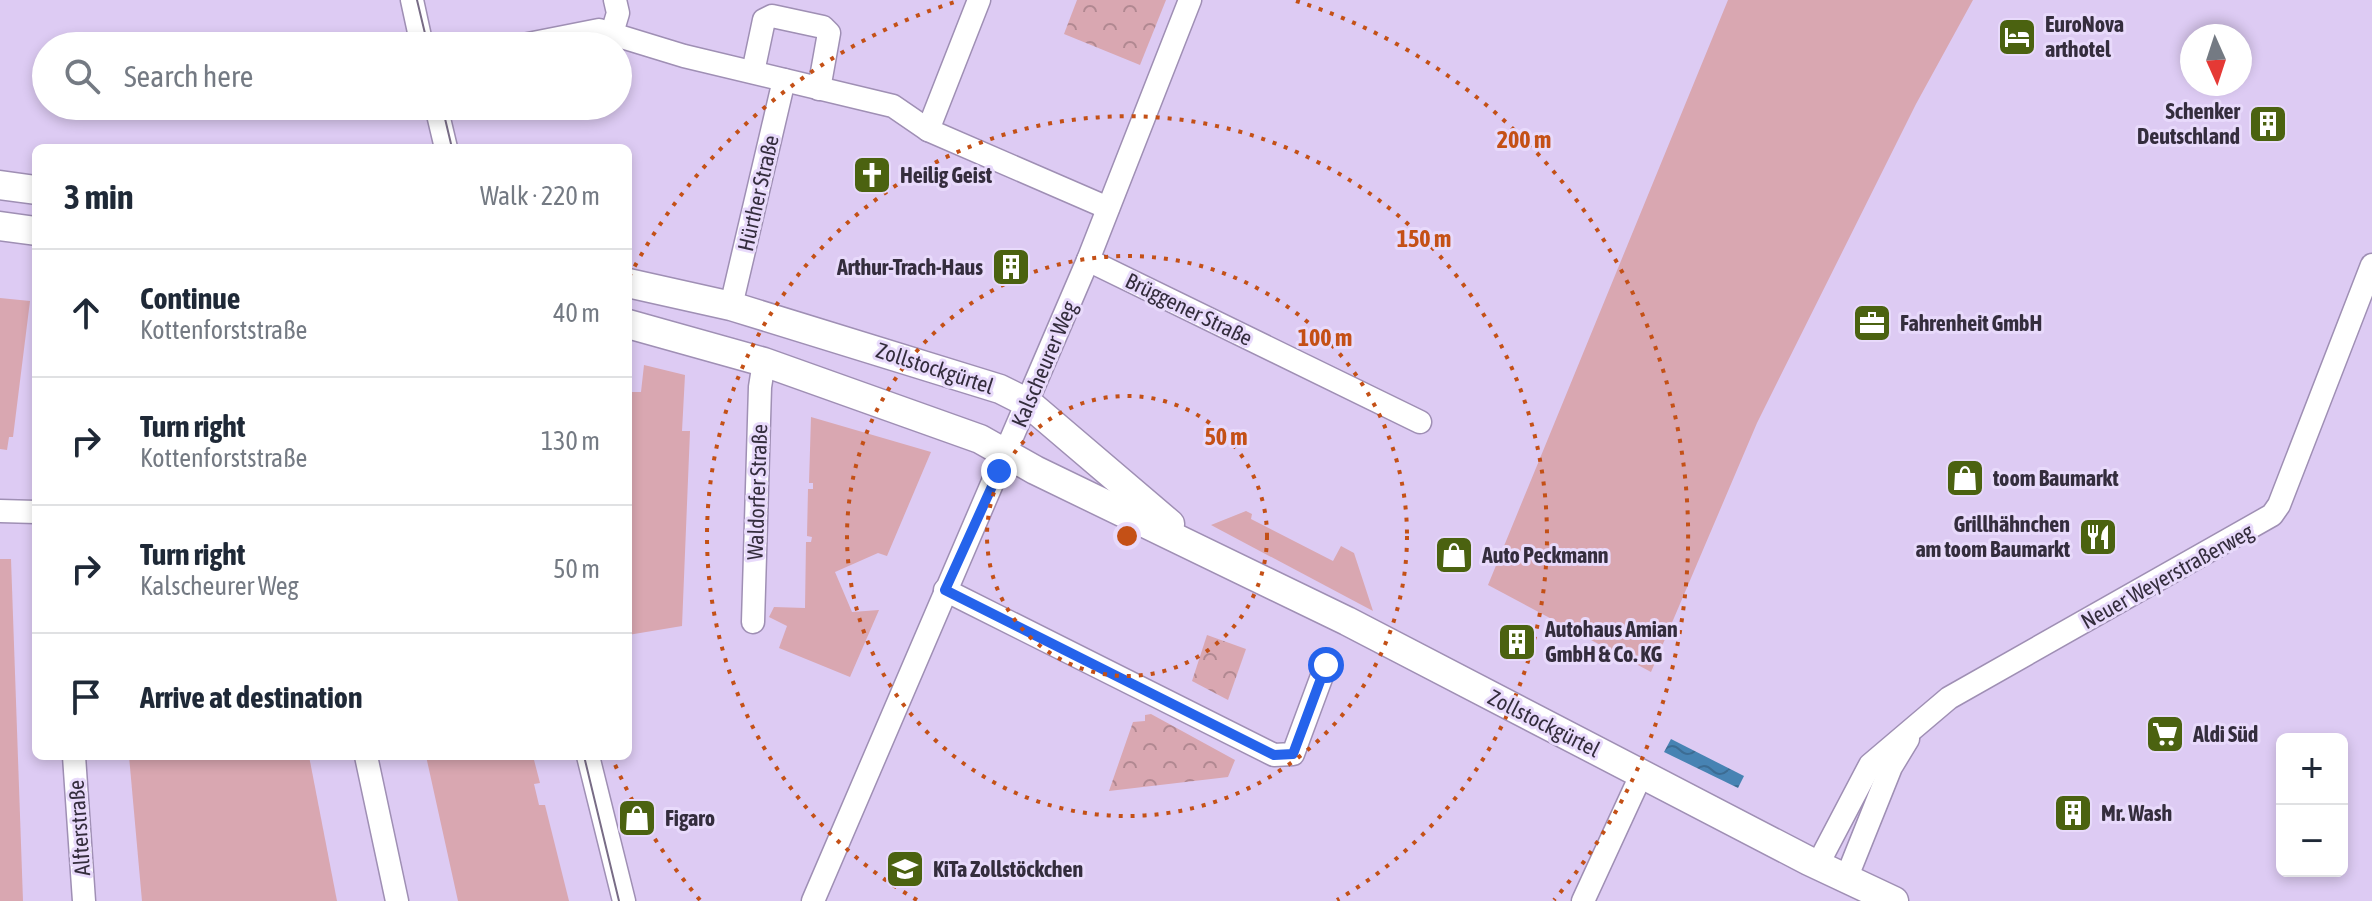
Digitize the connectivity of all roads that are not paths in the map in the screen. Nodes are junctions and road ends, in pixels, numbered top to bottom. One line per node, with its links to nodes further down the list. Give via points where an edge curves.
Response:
1 (412, 0): 5 (street)
2 (615, 0): 8 (street, via 618,13)
3 (979, 0): 14 (street)
4 (1190, 0): 18 (street, Kalscheurer Weg)
5 (419, 32)
6 (578, 32): 7 (street)
7 (604, 32)
8 (612, 32)
9 (632, 39): 10 (street)
10 (753, 72): 11 (street); 12 (street, via 764,20 772,16 823,27 829,33)
11 (784, 80): 12 (street); 24 (street, Hürther Straße)
12 (819, 89): 14 (street, via 893,106)
13 (439, 120): 15 (street)
14 (928, 130): 18 (street)
15 (445, 144)
16 (0, 185): 17 (main road)
17 (32, 189)
18 (1108, 208): 21 (street, Kalscheurer Weg)
19 (0, 226): 20 (main road)
20 (32, 230)
21 (1088, 260): 27 (street, Kalscheurer Weg); 28 (street, Brüggener Straße)
22 (2372, 265): 36 (street, Neuer Weyerstraßerweg, via 2279,505 2264,522 1949,698)
23 (632, 284): 24 (main road, Zollstockgürtel)
24 (731, 306): 27 (main road, Zollstockgürtel, via 906,358)
25 (632, 325): 26 (main road, Zollstockgürtel)
26 (764, 362): 29 (main road, Zollstockgürtel, via 961,430); 34 (street, Waldorfer Straße)
27 (1028, 403): 29 (street, Kalscheurer Weg); 32 (main road, Zollstockgürtel)
28 (1420, 422)
29 (1006, 455): 32 (main road, Zollstockgürtel); 33 (street, Kalscheurer Weg)
30 (0, 511): 31 (street)
31 (32, 512)
32 (1194, 545): 40 (main road, Zollstockgürtel)
33 (945, 590): 35 (street, via 1274,755 1293,754); 46 (street, Kalscheurer Weg)
34 (753, 622)
35 (1326, 665)
36 (1914, 728): 41 (street, Neuer Weyerstraßerweg, via 1870,765); 42 (street, Neuer Weyerstraßerweg, via 1891,767)
37 (74, 760): 43 (street, Alfterstraße)
38 (367, 760): 44 (street)
39 (589, 760): 45 (street)
40 (1642, 773): 41 (main road, Zollstockgürtel); 47 (street)
41 (1818, 864): 42 (main road, Zollstockgürtel)
42 (1846, 879): 48 (main road, Zollstockgürtel)
43 (84, 901)
44 (397, 901)
45 (624, 901)
46 (813, 901)
47 (1583, 901)
48 (1894, 901)

